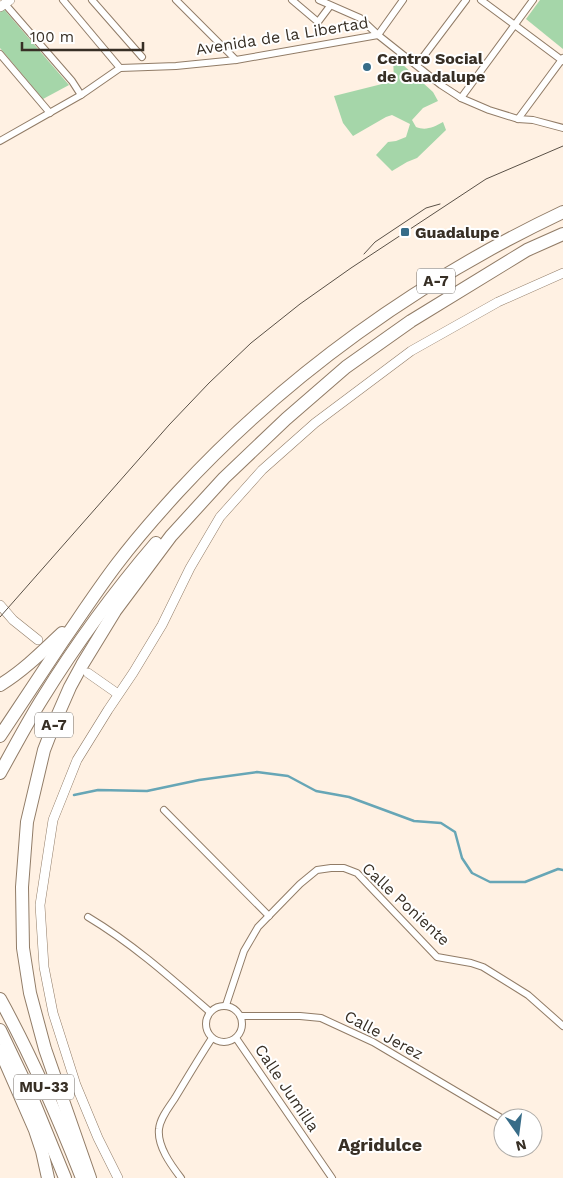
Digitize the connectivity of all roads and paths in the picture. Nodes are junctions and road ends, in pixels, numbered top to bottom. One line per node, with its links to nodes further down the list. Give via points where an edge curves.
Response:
1 (63, 0): 19 (street)
2 (92, 0): 15 (street)
3 (176, 0): 16 (street)
4 (292, 0): 11 (street, via 318,22)
5 (319, 0): 11 (street)
6 (403, 0): 13 (street)
7 (466, 0): 18 (street)
8 (482, 0): 12 (street)
9 (533, 0): 12 (street)
10 (5, 4): 20 (street)
11 (330, 6): 13 (street, via 360,18)
12 (514, 24): 17 (street); 21 (street)
13 (378, 35): 16 (street, Avenida de la Libertad); 18 (street, Avenida de la Libertad)
14 (0, 54): 22 (street)
15 (142, 57)
16 (236, 60): 19 (street, Avenida de la Libertad)
17 (563, 60): 23 (street)
18 (417, 65): 21 (street, Avenida de la Libertad)
19 (120, 68): 20 (street)
20 (81, 95): 22 (street)
21 (461, 98): 23 (street, Avenida de la Libertad)
22 (50, 113): 25 (street)
23 (518, 118): 24 (street, Avenida de la Libertad)
24 (563, 128)
25 (0, 141)
26 (563, 212): 31 (highway, A-7, via 443,276 317,364 203,466 118,563)
27 (563, 234): 29 (highway, A-7, via 518,255 411,321)
28 (563, 273): 35 (street, via 498,302 412,351 315,423 262,470 220,517 162,625)
29 (346, 366): 37 (highway, via 242,452 147,554 75,650); 54 (highway, A-7, via 246,456 171,536 97,638 70,687 44,750 27,822 22,887 23,948 30,993 45,1049)
30 (0, 605): 32 (street)
31 (81, 614): 34 (highway, via 44,652); 36 (highway, A-7)
32 (38, 640)
33 (88, 673): 35 (street)
34 (0, 685)
35 (118, 694): 55 (street, via 77,760 53,820 40,905 44,967 53,1013 76,1085)
36 (0, 736)
37 (0, 773)
38 (164, 810): 39 (street)
39 (269, 916): 42 (street, Calle Poniente, via 258,927 244,951); 45 (street, Calle Poniente, via 317,870 344,868 356,873 438,957 483,967 528,995)
40 (88, 917): 43 (street, via 154,963)
41 (0, 999): 53 (highway, MU-33, via 47,1093)
42 (226, 1005): 43 (street); 44 (street)
43 (210, 1012): 47 (street, via 206,1028)
44 (241, 1016): 48 (street, via 243,1024); 50 (street, Calle Jerez, via 320,1018 372,1042)
45 (563, 1026)
46 (0, 1030): 52 (highway, MU-33, via 32,1095)
47 (212, 1038): 48 (street, via 224,1042); 56 (street, via 159,1129 163,1151)
48 (236, 1038): 57 (street, Calle Jumilla)
49 (0, 1050): 51 (highway, via 35,1130)
50 (493, 1113)
51 (48, 1178)
52 (64, 1178)
53 (82, 1178)
54 (90, 1178)
55 (118, 1178)
56 (181, 1178)
57 (332, 1178)

